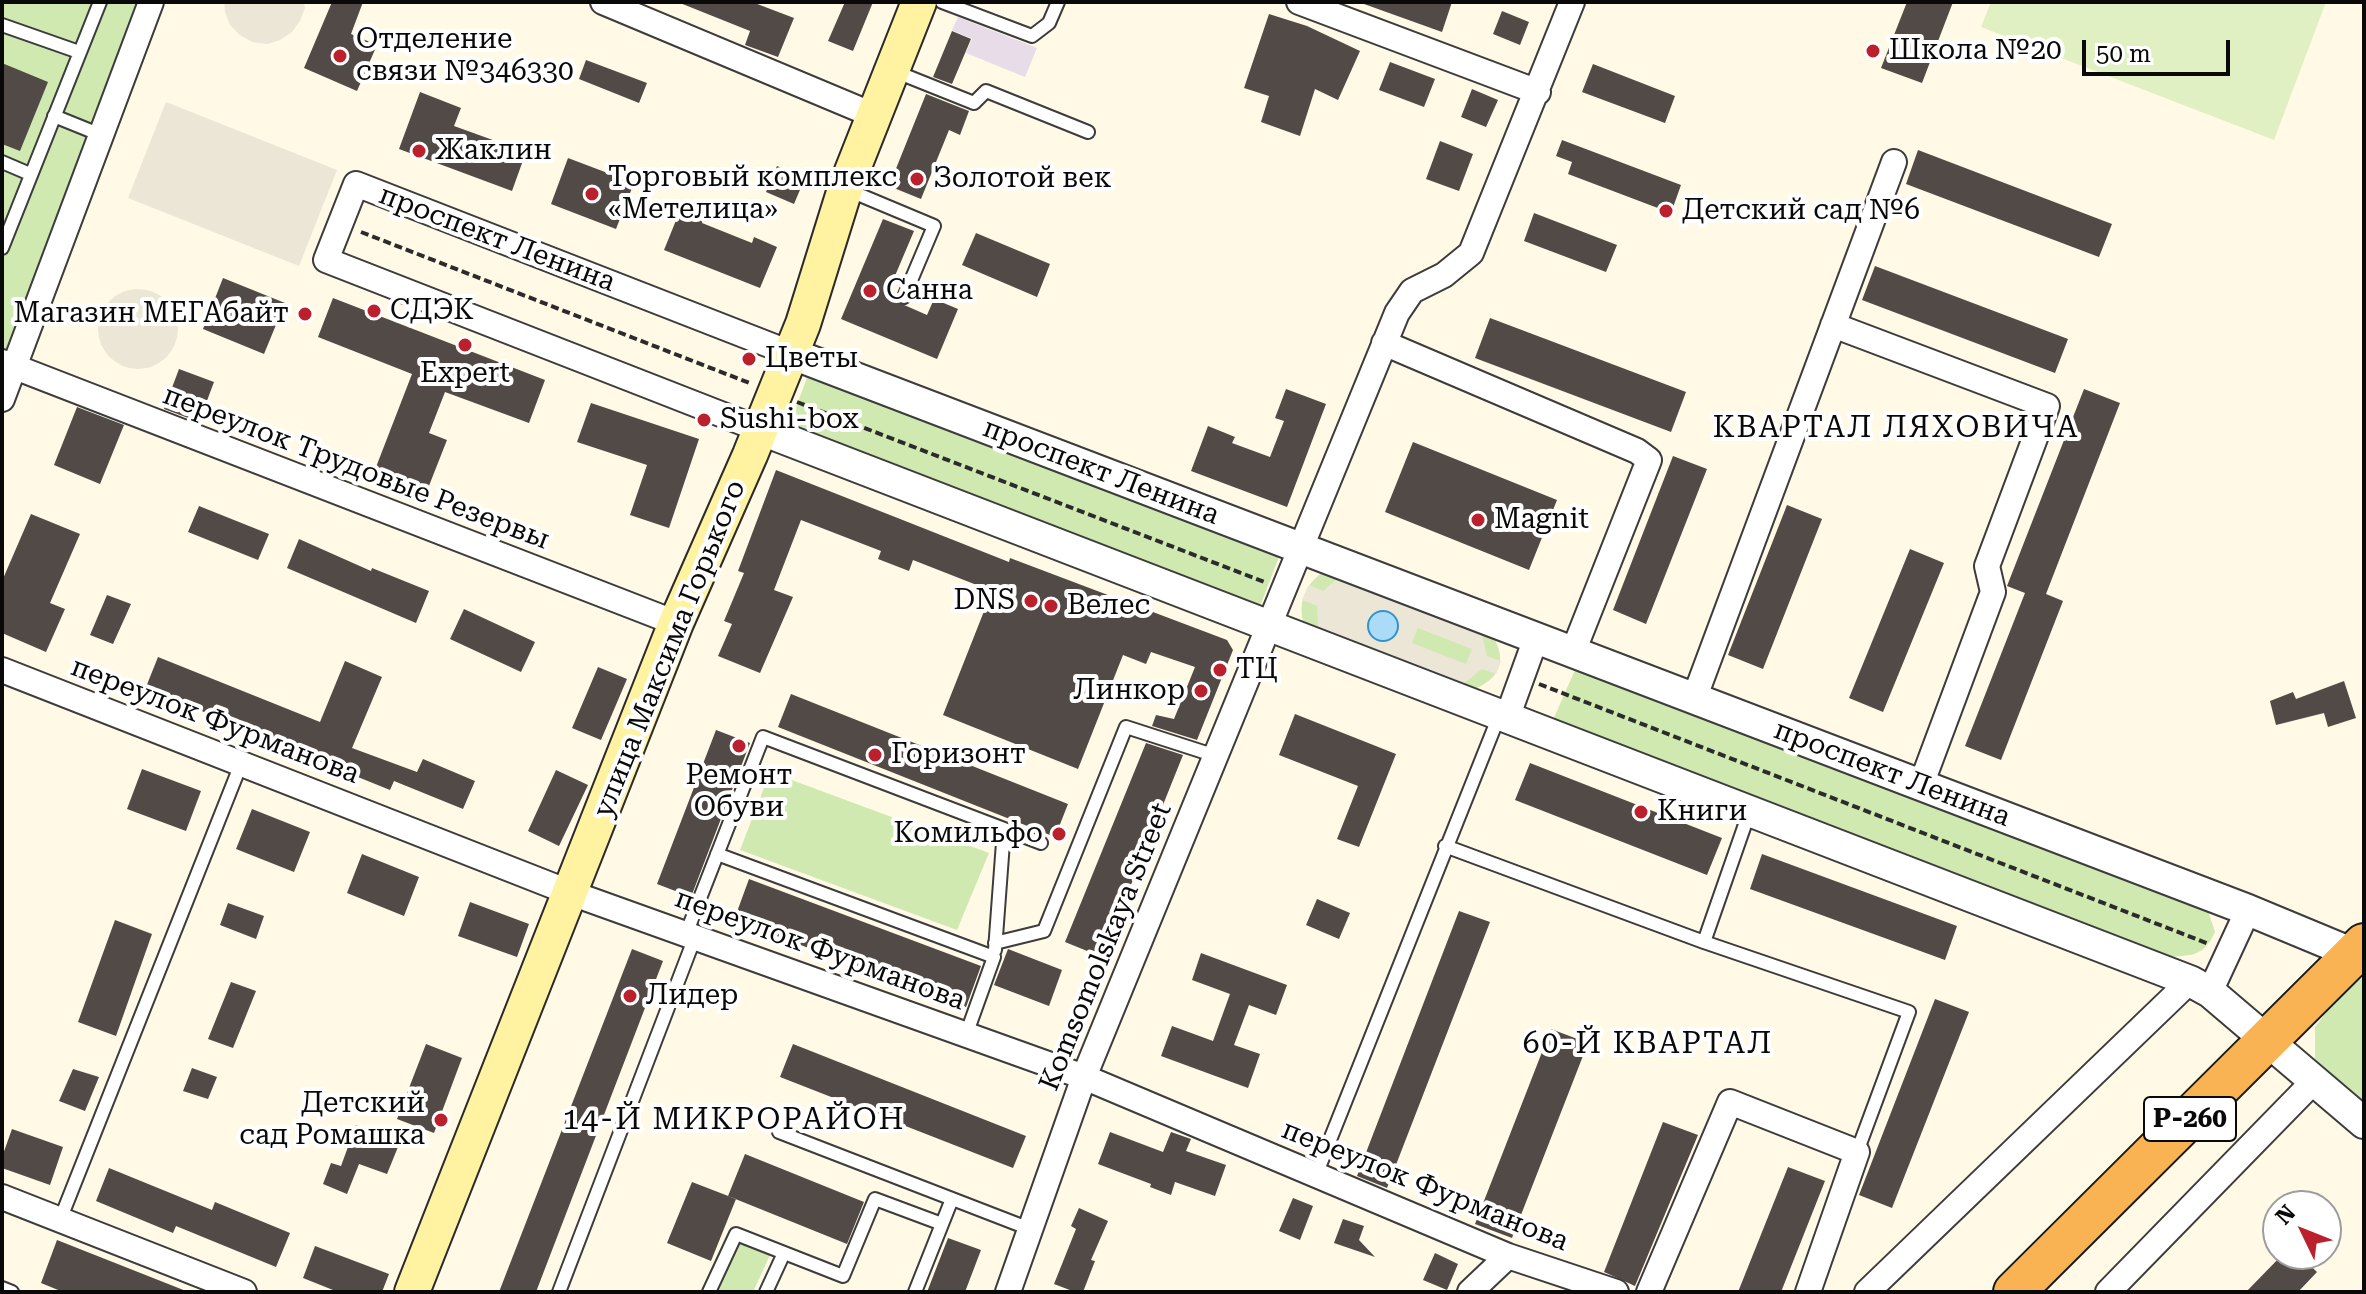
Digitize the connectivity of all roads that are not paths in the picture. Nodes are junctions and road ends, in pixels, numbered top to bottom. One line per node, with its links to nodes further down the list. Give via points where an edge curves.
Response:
1 (100, 2): 10 (lane)
2 (151, 2): 16 (street)
3 (603, 2): 13 (street)
4 (919, 2): 11 (main road, улица Максима Горького)
5 (942, 2): 6 (lane, via 1032,36 1049,23)
6 (1058, 2)
7 (1299, 2): 12 (street)
8 (1572, 2): 12 (street)
9 (2, 25): 10 (lane)
10 (79, 52): 14 (lane)
11 (892, 70): 13 (main road, улица Максима Горького); 15 (lane, via 974,103 986,91)
12 (1538, 92): 24 (street, via 1471,253 1412,291)
13 (873, 115): 20 (main road, улица Максима Горького)
14 (54, 116): 16 (lane); 19 (lane)
15 (1088, 132)
16 (101, 135): 26 (street)
17 (2, 162): 19 (lane)
18 (1894, 162): 23 (street)
19 (30, 174): 21 (lane)
20 (845, 189): 22 (lane, via 934,226); 25 (main road, улица Максима Горького)
21 (2, 248)
22 (904, 297)
23 (1833, 325): 35 (street); 39 (street, via 2047,406 1987,566 1993,592)
24 (1384, 343): 29 (street); 33 (street, via 1649,460)
25 (790, 353): 28 (main road, улица Максима Горького); 28 (street, проспект Ленина, via 356,184 326,260); 29 (street, проспект Ленина)
26 (8, 365): 27 (street); 30 (street, переулок Трудовые Резервы)
27 (2, 399)
28 (759, 429): 30 (main road, улица Максима Горького); 31 (street, проспект Ленина)
29 (1301, 548): 31 (street); 32 (street, проспект Ленина)
30 (676, 623): 45 (main road, улица Максима Горького)
31 (1269, 628): 36 (street, проспект Ленина); 37 (street, Komsomolskaya Street)
32 (1536, 638): 33 (street, проспект Ленина); 36 (street)
33 (1573, 652): 35 (street, проспект Ленина)
34 (2, 670): 38 (street, переулок Фурманова)
35 (1694, 699): 39 (street, проспект Ленина)
36 (1503, 717): 40 (street, проспект Ленина); 43 (lane)
37 (1216, 756): 49 (lane, via 1126,727 1044,931); 55 (street, Komsomolskaya Street)
38 (241, 764): 45 (street, переулок Фурманова); 63 (lane)
39 (1921, 785): 46 (street, проспект Ленина)
40 (1750, 810): 48 (lane); 52 (street, проспект Ленина)
41 (1004, 829): 42 (lane); 44 (lane, via 763,737); 49 (lane)
42 (1041, 843)
43 (1445, 846): 48 (lane); 60 (lane)
44 (717, 854): 47 (lane); 51 (lane)
45 (571, 893): 47 (street, переулок Фурманова); 71 (main road, улица Максима Горького)
46 (2248, 910): 50 (street, проспект Ленина); 52 (street, via 2229,952)
47 (690, 936): 53 (street, переулок Фурманова); 72 (lane)
48 (1704, 942): 59 (lane, via 1909,1012)
49 (995, 943): 51 (lane)
50 (2359, 949): 54 (highway, Р-260)
51 (994, 957): 53 (lane)
52 (2200, 986): 54 (street, проспект Ленина); 81 (street)
53 (966, 1035): 55 (street, переулок Фурманова)
54 (2269, 1041): 56 (street, проспект Ленина); 82 (highway, Р-260)
55 (1084, 1077): 60 (street, переулок Фурманова); 65 (street, Komsomolskaya Street)
56 (2314, 1081): 57 (street, проспект Ленина); 83 (street)
57 (2364, 1123)
58 (779, 1132): 62 (lane)
59 (1857, 1152): 79 (street, via 1730,1102); 80 (street)
60 (1316, 1175): 67 (street, переулок Фурманова)
61 (2, 1197): 63 (street)
62 (952, 1199): 64 (lane); 65 (lane)
63 (60, 1220): 70 (street)
64 (942, 1224): 66 (lane, via 875,1199 843,1276); 75 (lane)
65 (1030, 1229): 76 (street, Komsomolskaya Street)
66 (784, 1253): 73 (lane, via 736,1234); 74 (lane)
67 (1508, 1256): 77 (street); 78 (street, переулок Фурманова)
68 (2, 1288): 69 (lane)
69 (12, 1292)
70 (244, 1292)
71 (412, 1292)
72 (559, 1292)
73 (709, 1292)
74 (766, 1292)
75 (915, 1292)
76 (1008, 1292)
77 (1470, 1292)
78 (1616, 1292)
79 (1649, 1292)
80 (1808, 1292)
81 (1867, 1292)
82 (2014, 1292)
83 (2108, 1292)

